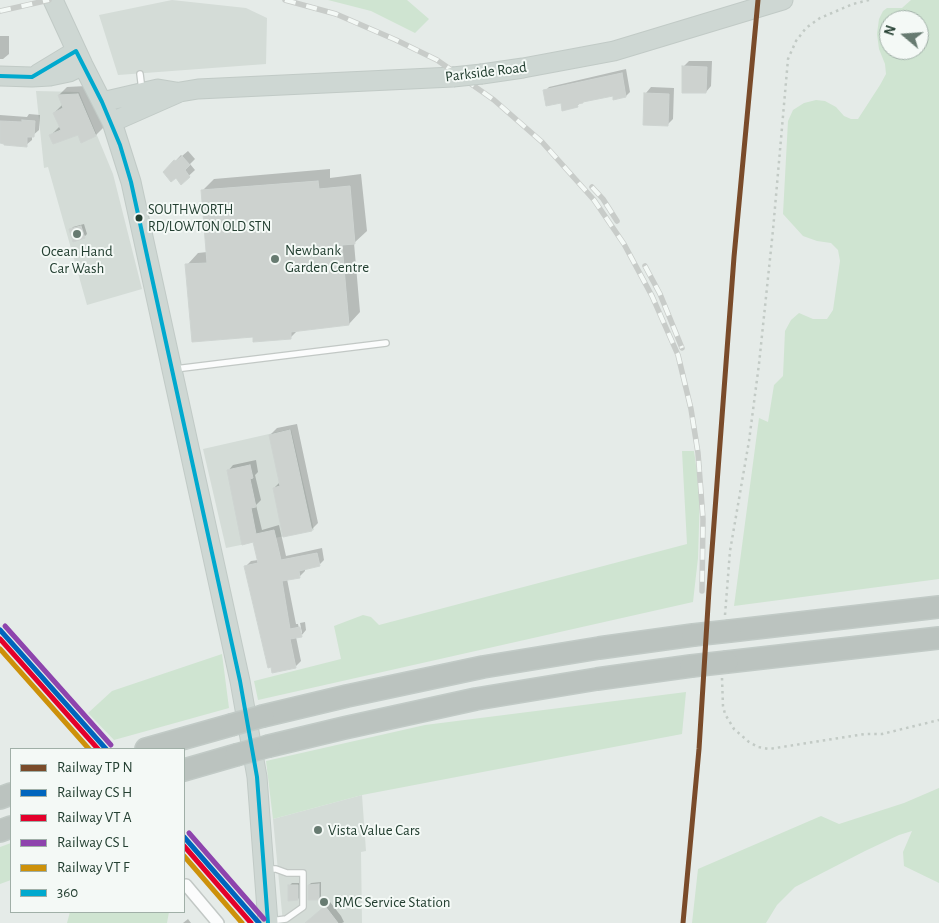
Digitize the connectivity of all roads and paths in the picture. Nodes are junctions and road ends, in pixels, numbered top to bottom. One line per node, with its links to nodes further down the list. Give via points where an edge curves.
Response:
1 (783, 0): 8 (main road, Parkside Road, bridge, via 614,51 523,68 453,77 207,88)
2 (869, 0): 14 (path, via 820,18 806,28 788,59 759,364 730,551)
3 (54, 3): 4 (main road)
4 (79, 58): 6 (main road, via 32,77); 9 (main road)
5 (140, 74): 7 (lane)
6 (0, 76)
7 (142, 92): 8 (main road, Parkside Road, via 158,89); 9 (main road, Parkside Road)
8 (180, 92): 10 (main road, Parkside Road)
9 (102, 102): 10 (main road)
10 (112, 122): 12 (main road, via 131,182)
11 (386, 343): 12 (lane)
12 (173, 370): 20 (main road, via 240,681 257,777)
13 (939, 607): 14 (highway)
14 (728, 625): 18 (highway, bridge, via 693,635 483,667 264,716)
15 (939, 638): 16 (highway)
16 (725, 666): 17 (path, via 725,714 734,729 758,747 769,749 882,734); 19 (highway, bridge, via 691,666 588,680 476,700 344,728)
17 (939, 720)
18 (150, 748)
19 (185, 770)
20 (265, 868): 22 (main road); 22 (lane, via 303,873 303,907 286,919)
21 (186, 885): 23 (street)
22 (268, 922)
23 (218, 923)

